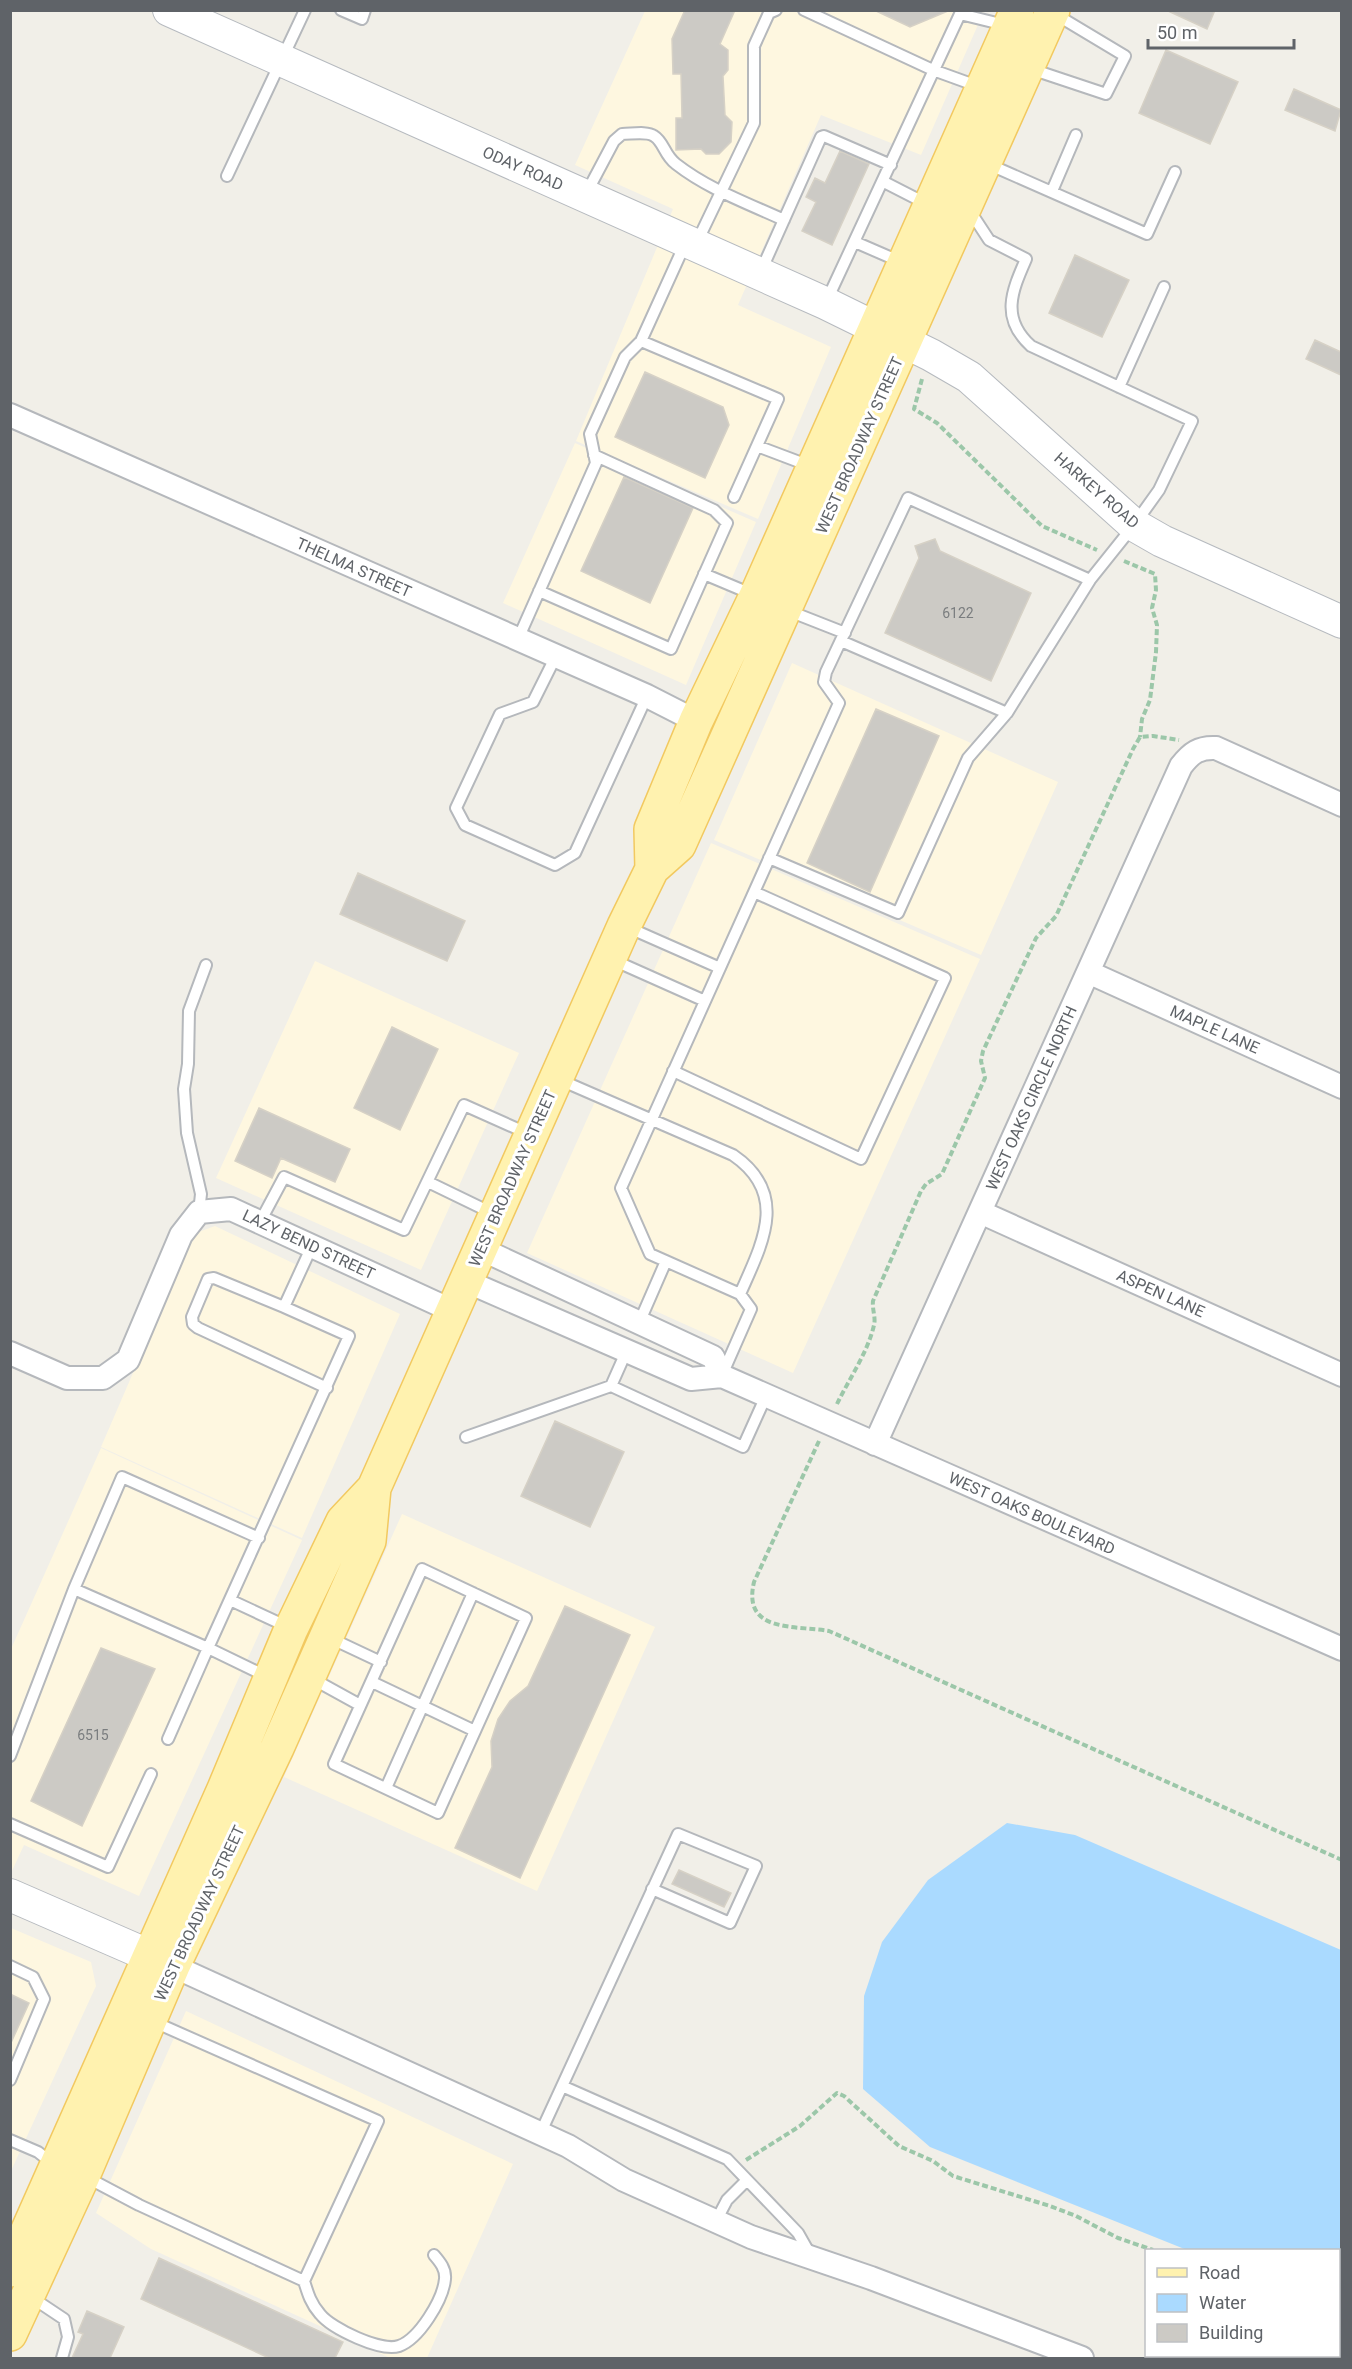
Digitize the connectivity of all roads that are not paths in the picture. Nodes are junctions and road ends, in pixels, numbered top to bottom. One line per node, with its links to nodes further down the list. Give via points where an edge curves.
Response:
1 (169, 10): 9 (street, ODAY ROAD)
2 (305, 10): 9 (lane)
3 (341, 10): 4 (lane, via 362,20)
4 (366, 10)
5 (776, 10): 20 (lane, via 769,14 754,46 754,123)
6 (804, 10): 11 (lane)
7 (1052, 11): 10 (main road, WEST BROADWAY STREET); 10 (lane, via 1125,56 1106,94)
8 (1013, 19): 11 (lane, via 960,14); 12 (main road, WEST BROADWAY STREET)
9 (282, 61): 17 (lane); 21 (street, ODAY ROAD)
10 (1028, 68): 14 (main road, WEST BROADWAY STREET)
11 (933, 70): 12 (lane); 15 (lane)
12 (983, 88): 23 (main road, WEST BROADWAY STREET)
13 (1076, 135): 19 (lane)
14 (985, 163): 19 (lane); 22 (main road, WEST BROADWAY STREET)
15 (891, 165): 18 (lane); 24 (lane, via 821,137)
16 (1175, 172): 19 (lane, via 1147,234)
17 (227, 176)
18 (884, 183): 23 (lane); 25 (lane)
19 (1052, 191)
20 (721, 192): 21 (lane, via 666,156 660,140 652,134 622,134 614,141); 24 (lane); 26 (lane)
21 (585, 196): 26 (street, ODAY ROAD)
22 (966, 203): 33 (main road, WEST BROADWAY STREET); 34 (lane, via 989,240 1026,259 1010,304 1021,337 1031,346)
23 (930, 206): 27 (main road, WEST BROADWAY STREET)
24 (784, 219): 28 (lane)
25 (855, 242): 27 (lane); 30 (lane)
26 (691, 243): 28 (street, ODAY ROAD); 32 (lane)
27 (904, 264): 31 (main road, WEST BROADWAY STREET)
28 (759, 274): 30 (street, ODAY ROAD)
29 (1164, 288): 34 (lane)
30 (825, 303): 31 (street, ODAY ROAD)
31 (875, 328): 33 (street, HARKEY ROAD); 38 (main road, WEST BROADWAY STREET)
32 (641, 340): 36 (lane, via 778,399); 37 (lane, via 624,357 590,434)
33 (918, 349): 40 (street, HARKEY ROAD, via 969,377); 45 (main road, WEST BROADWAY STREET)
34 (1119, 387): 40 (lane, via 1192,422 1159,490)
35 (10, 415): 48 (street, THELMA STREET)
36 (757, 446): 38 (lane); 39 (lane)
37 (594, 455): 41 (lane, via 714,510 727,523); 43 (lane, via 596,463)
38 (813, 467): 44 (main road, WEST BROADWAY STREET)
39 (734, 497)
40 (1134, 525): 42 (lane); 46 (street, HARKEY ROAD, via 1162,541)
41 (704, 574): 43 (lane, via 671,649); 44 (lane)
42 (1090, 580): 47 (lane, via 908,498); 51 (lane)
43 (539, 591): 48 (lane)
44 (756, 596): 52 (main road, WEST BROADWAY STREET)
45 (786, 609): 47 (lane); 55 (main road, WEST BROADWAY STREET, via 679,845)
46 (1340, 618)
47 (843, 637): 51 (lane); 54 (lane, via 824,682 839,703)
48 (518, 639): 49 (street, THELMA STREET)
49 (556, 656): 50 (street, THELMA STREET); 50 (lane, via 534,702 500,714 456,808 465,825 545,861 555,865 575,853)
50 (647, 696): 52 (street, THELMA STREET)
51 (1007, 713): 54 (lane, via 968,758 898,913)
52 (696, 721): 55 (main road, WEST BROADWAY STREET, via 651,829)
53 (1341, 805): 61 (street, WEST OAKS CIRCLE NORTH, via 1216,748 1190,754 1181,766)
54 (769, 858): 56 (lane)
55 (652, 869): 57 (main road, WEST BROADWAY STREET)
56 (754, 892): 60 (lane); 63 (lane, via 945,978 861,1159)
57 (624, 926): 58 (main road, WEST BROADWAY STREET); 60 (lane)
58 (610, 959): 62 (lane); 64 (main road, WEST BROADWAY STREET)
59 (206, 965): 69 (lane, via 189,1011 184,1089 187,1133 201,1194)
60 (720, 968): 62 (lane)
61 (1088, 972): 65 (street, MAPLE LANE); 70 (street, WEST OAKS CIRCLE NORTH)
62 (705, 1001): 63 (lane)
63 (673, 1071): 66 (lane)
64 (556, 1078): 66 (lane); 67 (main road, WEST BROADWAY STREET)
65 (1341, 1087)
66 (652, 1120): 75 (lane, via 621,1188 650,1254); 77 (lane, via 733,1155 749,1166 765,1193 767,1222 763,1242)
67 (531, 1135): 68 (lane, via 464,1105); 71 (main road, WEST BROADWAY STREET)
68 (428, 1182): 71 (lane); 72 (lane, via 404,1230 284,1177)
69 (199, 1212): 72 (street, LAZY BEND STREET, via 231,1209); 82 (street, via 181,1235 128,1360 103,1378 67,1378)
70 (980, 1212): 83 (street, ASPEN LANE); 89 (street, WEST OAKS CIRCLE NORTH)
71 (496, 1215): 74 (main road, WEST BROADWAY STREET)
72 (260, 1222): 73 (street, LAZY BEND STREET)
73 (312, 1246): 78 (lane); 79 (street, LAZY BEND STREET)
74 (481, 1249): 76 (main road, WEST BROADWAY STREET); 80 (street, WEST OAKS BOULEVARD)
75 (666, 1261): 77 (lane); 80 (lane)
76 (466, 1281): 79 (main road, WEST BROADWAY STREET); 81 (street, WEST OAKS BOULEVARD)
77 (740, 1294): 84 (lane, via 751,1309)
78 (284, 1307): 86 (lane, via 349,1336); 86 (lane, via 214,1278 208,1279 192,1317 193,1324)
79 (453, 1311): 90 (main road, WEST BROADWAY STREET)
80 (639, 1323): 81 (street); 84 (street, WEST OAKS BOULEVARD, via 713,1357)
81 (627, 1350): 84 (street, WEST OAKS BOULEVARD, via 691,1379); 85 (lane)
82 (10, 1353)
83 (1341, 1375)
84 (722, 1376): 87 (street, WEST OAKS BOULEVARD)
85 (611, 1386): 87 (lane, via 743,1447); 88 (lane)
86 (327, 1388): 91 (lane)
87 (766, 1396): 89 (street, WEST OAKS BOULEVARD)
88 (466, 1437)
89 (875, 1444): 99 (street, WEST OAKS BOULEVARD)
90 (374, 1488): 92 (main road, WEST BROADWAY STREET, via 343,1521); 97 (main road, WEST BROADWAY STREET, via 369,1541)
91 (259, 1538): 93 (lane, via 122,1477); 95 (lane)
92 (325, 1558): 96 (main road, WEST BROADWAY STREET); 101 (main road, via 330,1577 309,1641)
93 (74, 1589): 98 (lane); 109 (lane)
94 (472, 1593): 100 (lane, via 422,1569); 105 (lane); 106 (lane, via 526,1618)
95 (230, 1600): 96 (lane); 98 (lane)
96 (291, 1629): 102 (main road, WEST BROADWAY STREET); 108 (main road, via 289,1679 276,1718)
97 (327, 1636): 100 (lane); 101 (main road, WEST BROADWAY STREET)
98 (208, 1647): 102 (lane); 107 (lane)
99 (1341, 1649)
100 (381, 1662): 103 (lane)
101 (307, 1676): 104 (lane); 108 (main road, WEST BROADWAY STREET)
102 (271, 1678): 115 (main road, WEST BROADWAY STREET)
103 (372, 1682): 104 (lane); 105 (lane)
104 (360, 1706): 111 (lane, via 334,1764)
105 (423, 1706): 106 (lane); 111 (lane)
106 (475, 1731): 111 (lane, via 438,1813)
107 (168, 1739)
108 (277, 1748): 115 (main road, WEST BROADWAY STREET)
109 (10, 1756)
110 (151, 1774): 112 (lane, via 108,1867)
111 (386, 1788)
112 (10, 1824)
113 (652, 1889): 113 (lane, via 678,1834 756,1866 730,1923); 119 (lane)
114 (10, 1895): 115 (street)
115 (160, 1960): 117 (main road, WEST BROADWAY STREET); 120 (street); 122 (main road, WEST BROADWAY STREET, via 101,2066)
116 (10, 1966): 118 (lane, via 33,1977 44,1999)
117 (149, 2020): 122 (main road, WEST BROADWAY STREET); 127 (lane, via 378,2121)
118 (10, 2080)
119 (562, 2085): 120 (lane); 123 (lane, via 727,2159)
120 (540, 2134): 124 (street, via 624,2180)
121 (10, 2140): 122 (lane)
122 (70, 2172): 127 (lane); 128 (main road, WEST BROADWAY STREET, via 24,2226); 128 (main road, via 61,2172 59,2191 33,2260)
123 (747, 2180): 124 (lane, via 727,2200); 126 (lane, via 798,2233)
124 (716, 2222): 126 (street)
125 (434, 2255): 127 (lane, via 443,2264 446,2279 434,2309 412,2340 397,2347 376,2345 332,2325 309,2300)
126 (813, 2259): 131 (street)
127 (304, 2281)
128 (19, 2283): 129 (main road, WEST BROADWAY STREET); 130 (lane, via 64,2319 68,2337)
129 (10, 2334)
130 (62, 2358)
131 (1082, 2358)

